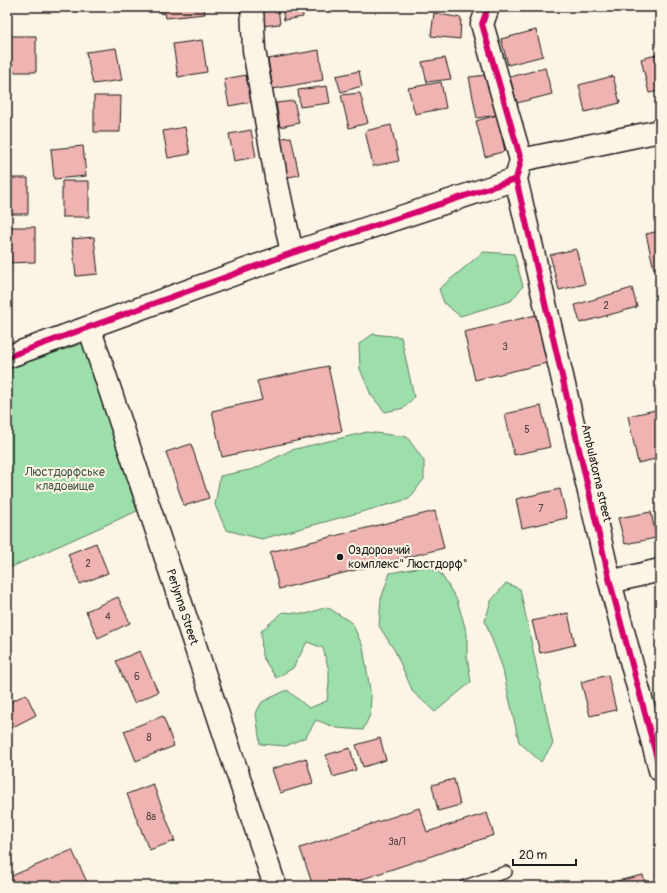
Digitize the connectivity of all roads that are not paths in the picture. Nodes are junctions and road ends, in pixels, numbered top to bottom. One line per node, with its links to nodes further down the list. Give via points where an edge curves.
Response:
1 (252, 7): 5 (street, via 254,50 276,182)
2 (488, 7): 4 (street, Ambulatorna street, via 482,24)
3 (660, 131): 4 (street)
4 (519, 170): 5 (street); 9 (street, Ambulatorna street)
5 (292, 253): 6 (street)
6 (88, 327): 7 (street); 12 (street, Perlynna Street)
7 (7, 357)
8 (660, 570): 9 (street)
9 (610, 582): 10 (street, Ambulatorna street)
10 (660, 770)
11 (506, 872): 13 (lane)
12 (275, 886)
13 (465, 886)

